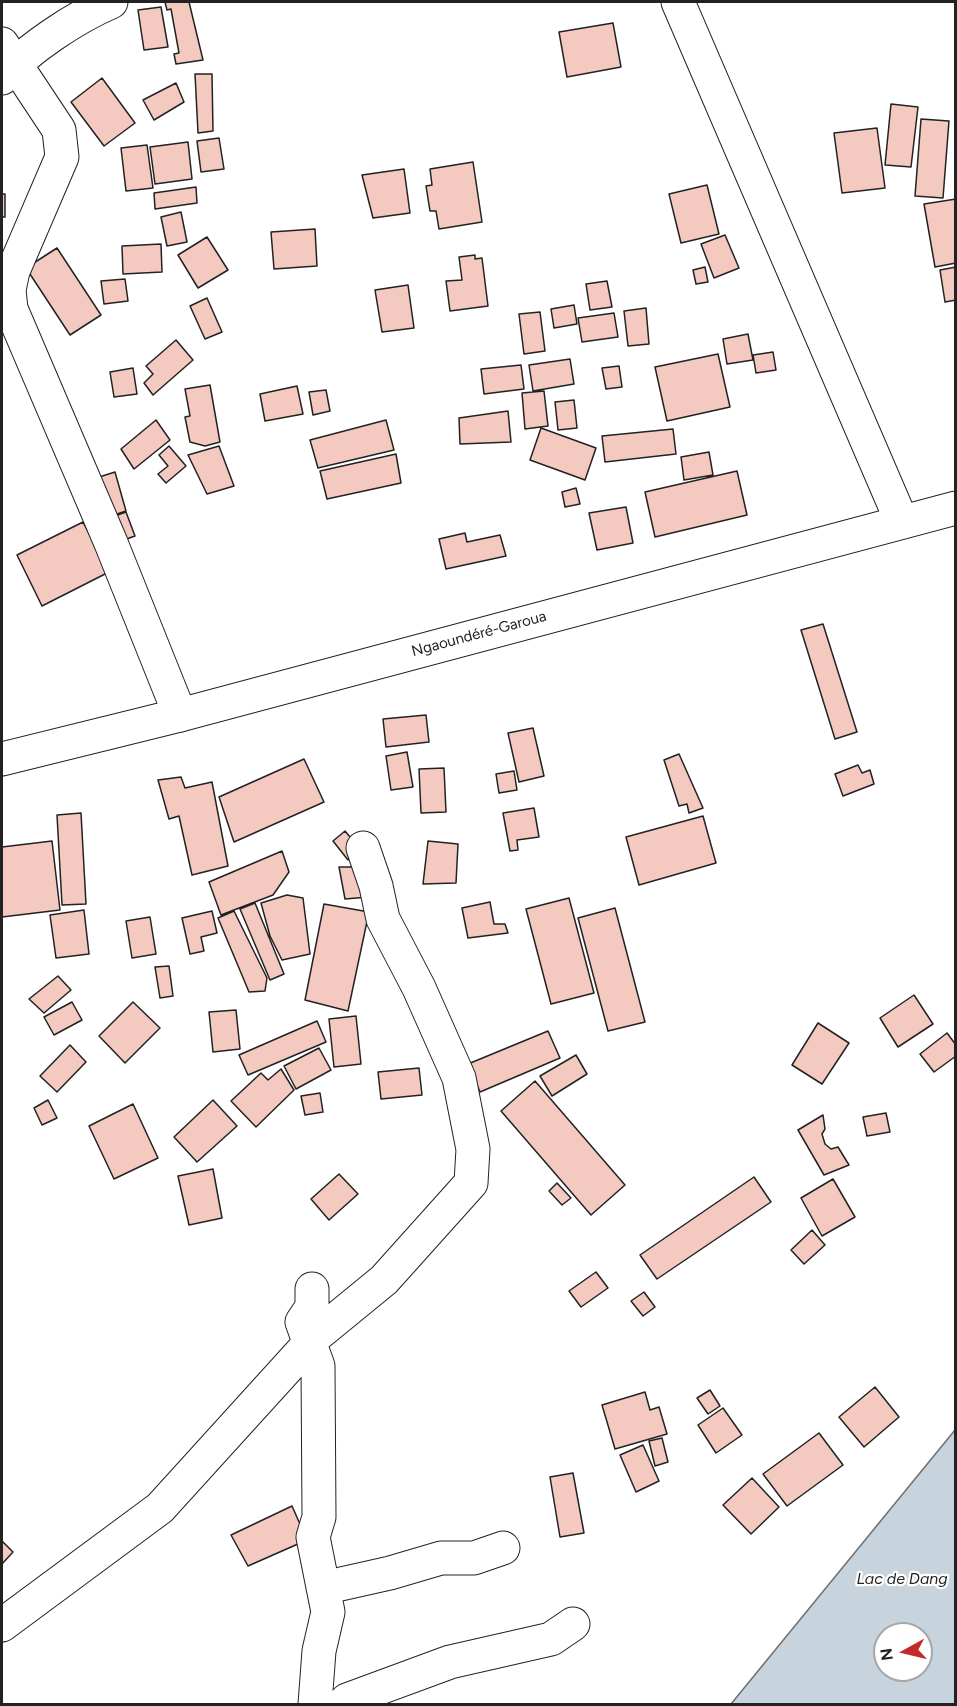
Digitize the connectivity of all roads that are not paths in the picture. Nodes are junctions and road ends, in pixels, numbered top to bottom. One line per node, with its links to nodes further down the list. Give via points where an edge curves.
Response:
1 (111, 2): 3 (main road)
2 (678, 2): 5 (main road)
3 (6, 62): 6 (main road, via 59,130 63,143 62,157 13,271 11,309)
4 (956, 508): 5 (main road, Ngaoundéré-Garoua)
5 (901, 520): 6 (main road, Ngaoundéré-Garoua)
6 (180, 715): 7 (main road, Ngaoundéré-Garoua)
7 (2, 759)
8 (363, 848): 10 (main road, via 383,919 459,1078 473,1149 471,1183 384,1280)
9 (312, 1289): 10 (main road, via 312,1307 302,1322)
10 (309, 1343): 12 (main road, via 318,1366 319,1516 313,1537); 14 (main road, via 160,1508)
11 (503, 1548): 12 (main road, via 474,1558 441,1558)
12 (323, 1588): 15 (main road, via 328,1612 319,1651)
13 (573, 1624): 16 (main road, via 550,1639 450,1662)
14 (2, 1625)
15 (315, 1704)
16 (343, 1704)

